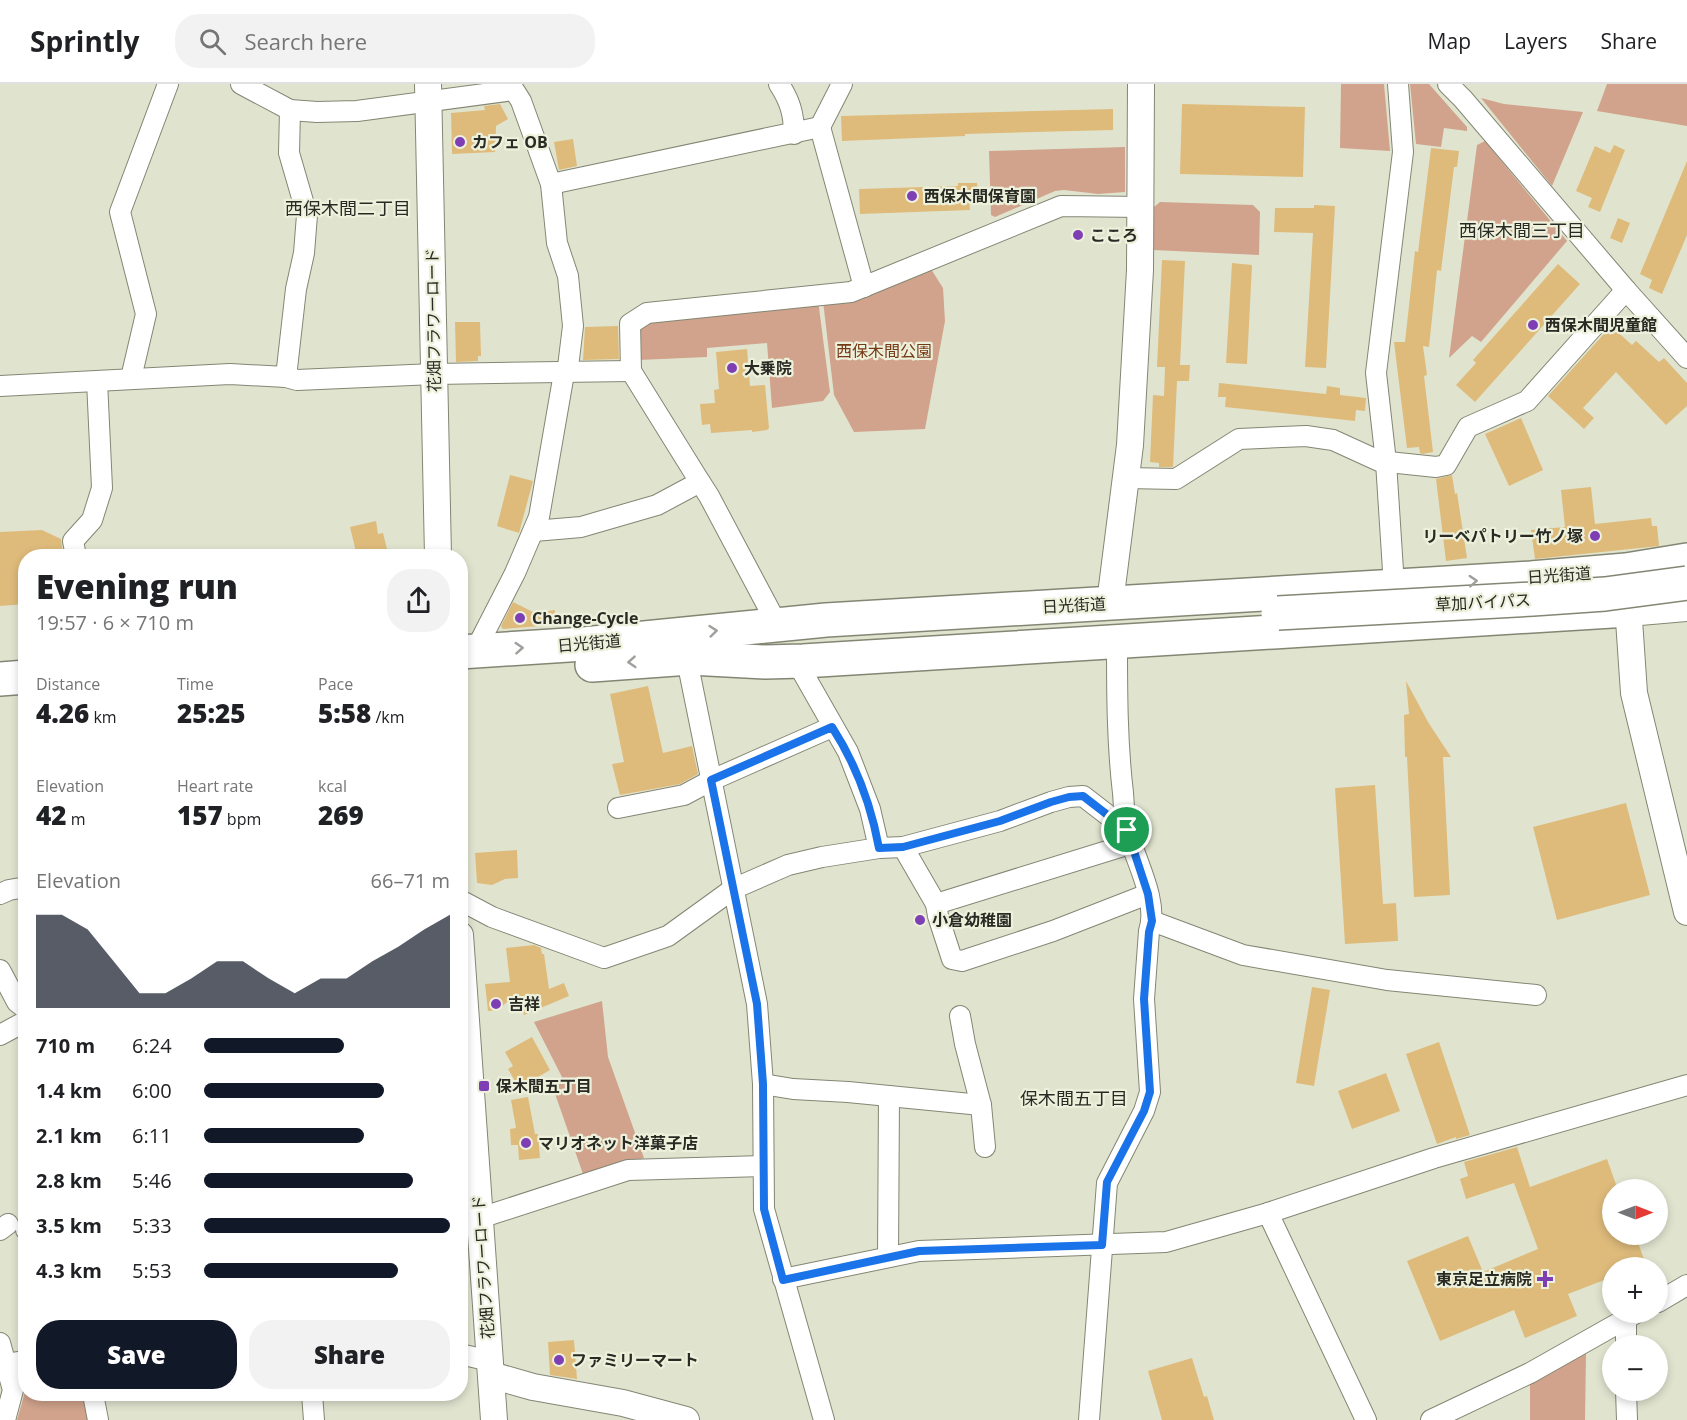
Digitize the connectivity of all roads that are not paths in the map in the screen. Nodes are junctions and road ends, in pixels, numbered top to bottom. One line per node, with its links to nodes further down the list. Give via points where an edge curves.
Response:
1 (168, 84): 21 (street, via 120,212 146,314)
2 (241, 84): 9 (street)
3 (779, 84): 11 (street, via 794,114)
4 (842, 84): 10 (street)
5 (1141, 84): 13 (street)
6 (1398, 84): 24 (street, via 1403,152 1376,373)
7 (1448, 84): 15 (street)
8 (428, 92): 9 (street, via 340,112); 12 (street, via 514,90); 19 (street, 花畑フラワーロード)
9 (290, 110): 20 (street, via 289,153 307,215)
10 (820, 127): 11 (street); 14 (street)
11 (794, 134): 12 (street)
12 (551, 184): 18 (street, via 557,243 568,276 573,326)
13 (1142, 207): 14 (street, via 1061,206); 25 (street)
14 (864, 287): 17 (street, via 851,292 647,313 630,324)
15 (1626, 290): 16 (street); 24 (street, via 1527,400 1468,427 1446,465)
16 (1687, 358)
17 (631, 371): 18 (street); 26 (street)
18 (566, 373): 19 (street); 27 (street)
19 (434, 374): 20 (street, via 297,380); 29 (street, 花畑フラワーロード)
20 (286, 377): 21 (street, via 230,374)
21 (131, 378): 22 (street)
22 (97, 381): 23 (street); 28 (street, via 102,488 92,519 74,541)
23 (0, 386)
24 (1386, 462): 25 (street, via 1333,440 1306,436 1239,439 1176,479); 33 (street)
25 (1126, 478): 34 (street, via 1112,587)
26 (700, 482): 27 (street, via 657,505 580,527); 38 (street)
27 (534, 531): 40 (street, via 514,576)
28 (75, 549)
29 (438, 549)
30 (1687, 560): 31 (highway, 日光街道)
31 (1626, 570): 33 (highway, 日光街道, one-way to 31); 36 (street)
32 (1687, 584): 37 (highway, 草加バイパス, bridge, via 1605,594)
33 (1394, 586): 34 (highway, 日光街道)
34 (1114, 603): 38 (highway, 日光街道)
35 (1687, 605): 36 (main road)
36 (1628, 610): 39 (highway); 59 (street, via 1634,693)
37 (1278, 613): 41 (highway, 日光街道, via 836,639)
38 (777, 624): 42 (highway, 日光街道, one-way to 38)
39 (1117, 641): 44 (highway); 52 (street, via 1119,768)
40 (468, 654)
41 (690, 658): 43 (highway, 日光街道, one-way to 43); 44 (highway); 50 (street)
42 (468, 659)
43 (468, 659)
44 (803, 661): 49 (street, via 803,673)
45 (18, 677): 46 (highway)
46 (0, 678)
47 (18, 698): 48 (highway)
48 (0, 699)
49 (832, 727): 50 (street); 54 (street, via 848,752 862,787)
50 (711, 780): 51 (street, via 684,795); 56 (street)
51 (618, 808)
52 (1130, 836): 53 (street, via 1083,796); 58 (street); 61 (street)
53 (903, 847): 54 (street); 61 (street)
54 (879, 848): 56 (street, via 788,865)
55 (18, 888): 57 (street)
56 (734, 889): 60 (street, via 668,936 604,958); 69 (street, via 757,1004)
57 (0, 894)
58 (1148, 894): 61 (street, via 962,961 952,959); 62 (street)
59 (1686, 900)
60 (468, 904)
61 (936, 904)
62 (1152, 921): 64 (street, via 1243,955 1387,980); 78 (street, via 1144,999 1150,1092 1107,1182)
63 (0, 970): 65 (street)
64 (1536, 995)
65 (18, 1003)
66 (960, 1016): 73 (street)
67 (18, 1025): 68 (street)
68 (0, 1035)
69 (763, 1084): 72 (street); 75 (street)
70 (1687, 1085): 76 (street, via 1434,1158)
71 (468, 1087): 77 (street, 花畑フラワーロード)
72 (889, 1096): 73 (street); 79 (street)
73 (981, 1106): 74 (street)
74 (985, 1147)
75 (763, 1166): 77 (street, via 628,1170); 80 (street, via 764,1209)
76 (1268, 1213): 78 (street, via 1166,1242); 99 (street)
77 (480, 1218): 87 (street, 花畑フラワーロード)
78 (1102, 1245): 79 (street, via 919,1251); 98 (street)
79 (888, 1257): 80 (street)
80 (783, 1280): 97 (street)
81 (1687, 1285): 82 (street)
82 (1668, 1296)
83 (1619, 1323): 100 (street, via 1539,1368)
84 (0, 1343): 86 (street)
85 (468, 1358): 87 (street)
86 (16, 1363): 91 (street, via 13,1390)
87 (490, 1368): 92 (street, via 533,1387); 95 (street, 花畑フラワーロード)
88 (94, 1401): 93 (street)
89 (313, 1401): 94 (street)
90 (1626, 1401): 101 (street)
91 (5, 1409)
92 (624, 1412): 96 (street)
93 (98, 1420)
94 (314, 1420)
95 (494, 1420)
96 (686, 1420)
97 (824, 1420)
98 (1089, 1420)
99 (1366, 1420)
100 (1431, 1420)
101 (1627, 1420)

